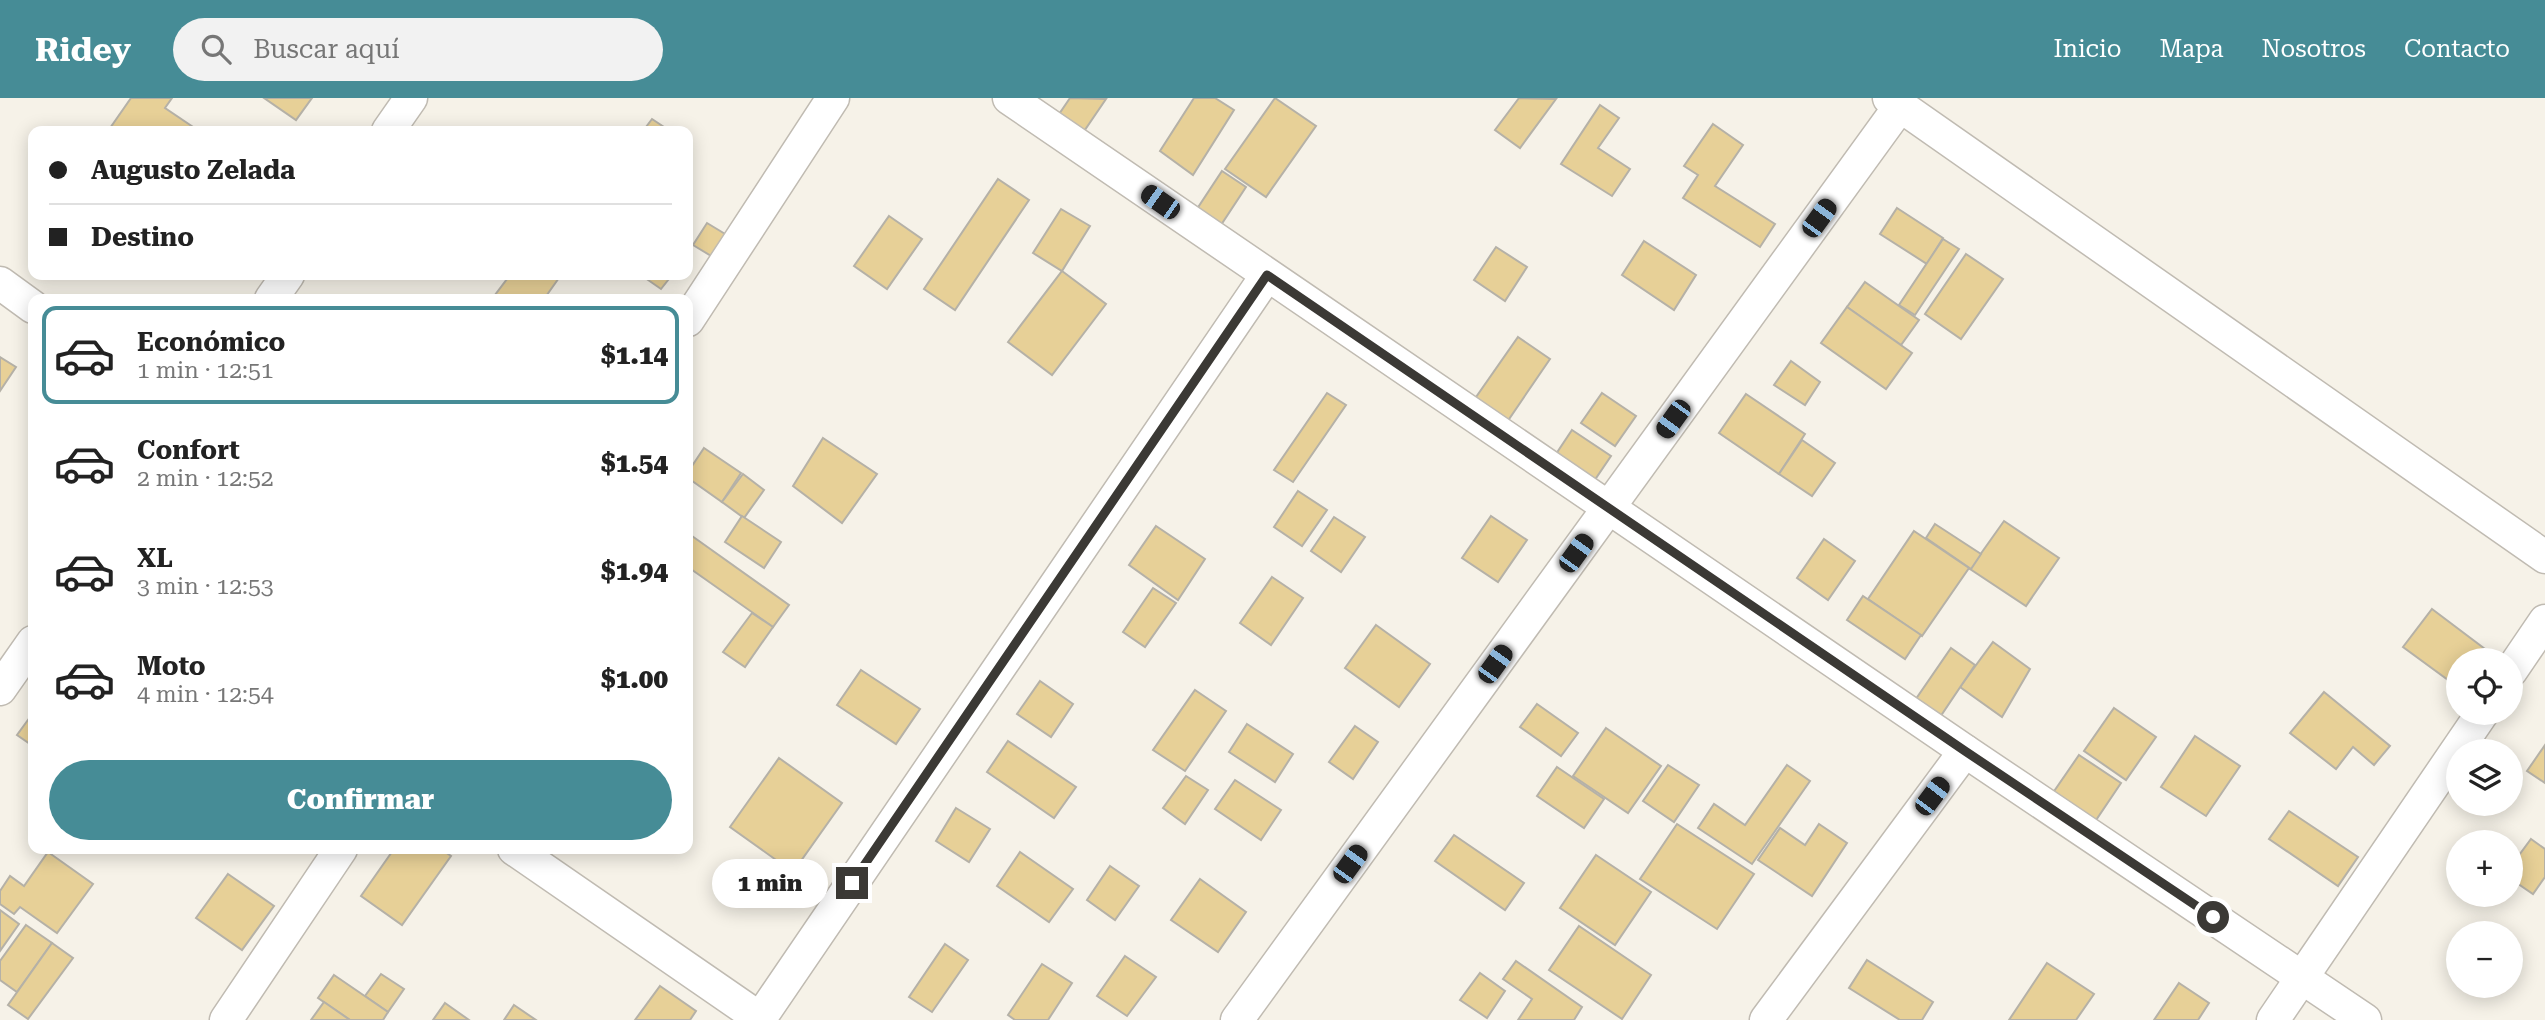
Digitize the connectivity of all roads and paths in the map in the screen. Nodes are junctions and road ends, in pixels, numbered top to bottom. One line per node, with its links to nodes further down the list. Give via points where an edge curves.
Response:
1 (411, 98): 5 (street)
2 (833, 98): 9 (street)
3 (1009, 98): 6 (street)
4 (1894, 102): 10 (street); 11 (street)
5 (391, 126)
6 (1267, 275): 10 (street); 22 (street)
7 (0, 283): 8 (street)
8 (28, 303)
9 (693, 312)
10 (1608, 508): 17 (street); 23 (street)
11 (2545, 557)
12 (2545, 621): 14 (street)
13 (28, 649): 15 (street)
14 (2523, 653)
15 (0, 689)
16 (2474, 725): 20 (street)
17 (1965, 751): 20 (street); 24 (street)
18 (338, 854): 21 (street)
19 (521, 854): 22 (street)
20 (2303, 978): 25 (street); 26 (street)
21 (226, 1020)
22 (761, 1020)
23 (1237, 1020)
24 (1766, 1020)
25 (2273, 1020)
26 (2365, 1020)

